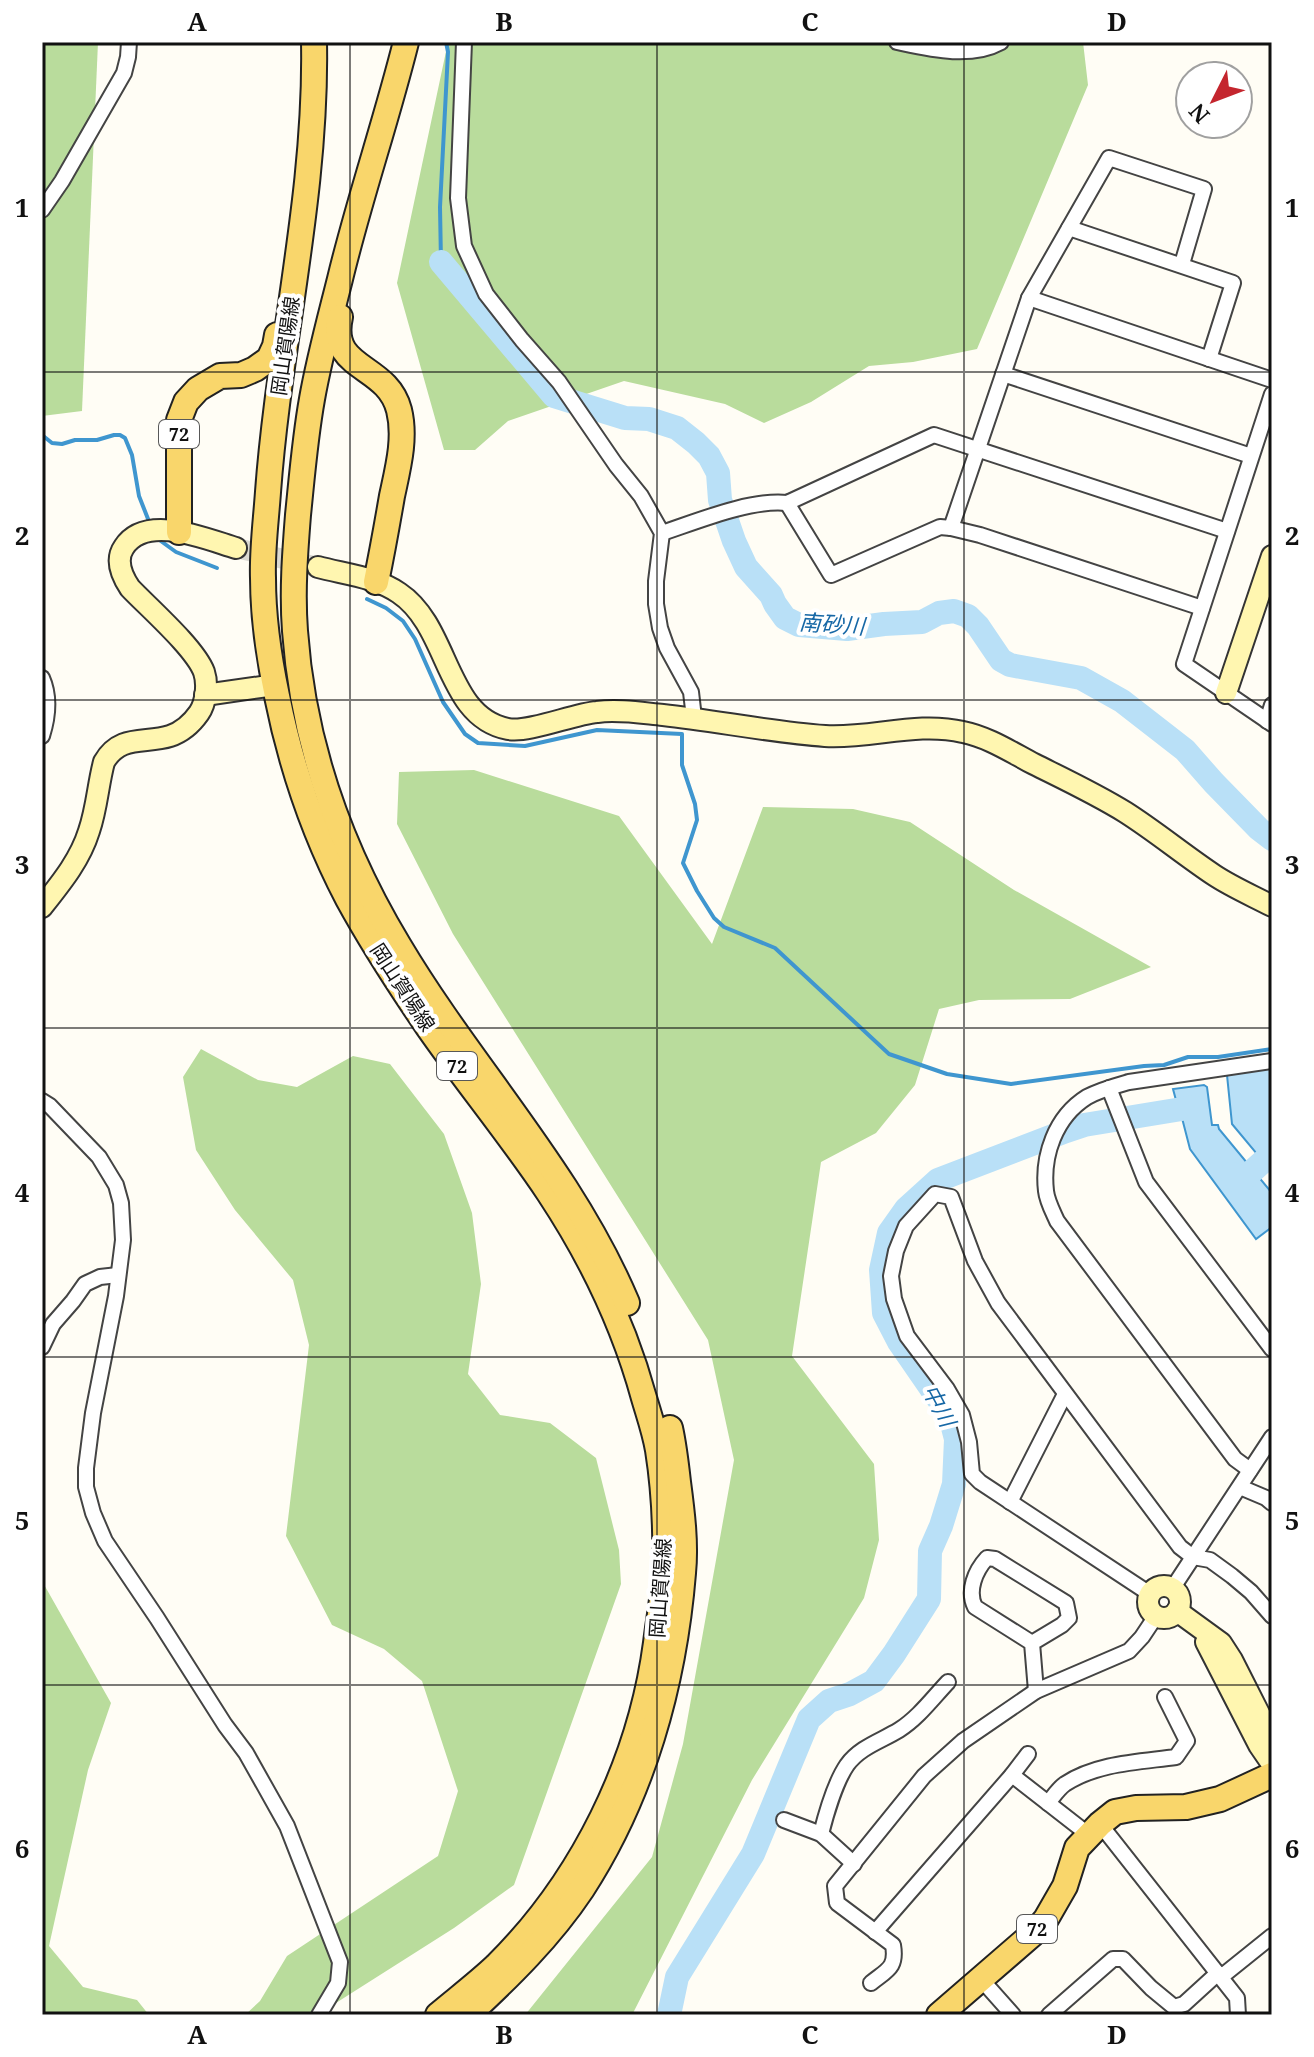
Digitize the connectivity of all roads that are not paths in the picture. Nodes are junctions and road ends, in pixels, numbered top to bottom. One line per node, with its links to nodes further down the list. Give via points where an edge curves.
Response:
1 (129, 42): 7 (street, via 124,73)
2 (314, 42): 8 (main road, 岡山賀陽線 / 72)
3 (406, 42): 10 (main road, 岡山賀陽線 / 72)
4 (464, 42): 27 (street, via 458,198 464,246 486,294 567,394)
5 (897, 42): 6 (street, via 976,51)
6 (1001, 42)
7 (42, 210)
8 (304, 213): 16 (main road, via 292,239 275,346 269,359); 21 (main road, 岡山賀陽線 / 72)
9 (1069, 228): 11 (street); 11 (street, via 1109,158 1204,189); 12 (street)
10 (348, 247): 14 (main road, via 338,340); 24 (main road, 岡山賀陽線 / 72, via 312,397)
11 (1182, 264): 13 (street, via 1233,283)
12 (1029, 298): 13 (street); 15 (street)
13 (1209, 359): 17 (street)
14 (362, 368): 24 (main road, via 330,375 321,394); 31 (main road, via 386,384 401,420 402,447)
15 (1003, 374): 19 (street); 20 (street)
16 (241, 375): 21 (main road, via 255,383 265,399 262,448); 25 (main road, 72, via 220,376 186,402)
17 (1272, 380)
18 (1272, 394): 20 (street)
19 (977, 449): 22 (street, via 934,435); 23 (street); 26 (street)
20 (1251, 456): 26 (street)
21 (268, 497): 34 (main road, 岡山賀陽線 / 72, via 263,575)
22 (787, 503): 23 (street, via 831,575 940,527); 27 (street, via 772,501)
23 (951, 528): 32 (street)
24 (297, 529): 86 (main road, 岡山賀陽線 / 72, via 295,631 303,691 316,758 338,825 400,948 566,1188 614,1270 650,1357 674,1444 680,1491 683,1571 670,1670 633,1792 581,1889 550,1932)
25 (161, 531): 28 (street); 36 (street, via 133,537 123,548 120,563 130,588 191,651 204,673)
26 (1227, 531): 32 (street)
27 (662, 533): 38 (street, via 656,581 660,628 691,692)
28 (236, 548)
29 (318, 567): 31 (street)
30 (1270, 568): 35 (street)
31 (376, 582): 38 (street, via 399,593 421,615 460,693 488,721 509,729 598,711)
32 (1202, 608): 35 (street, via 1184,664)
33 (42, 678): 40 (street, via 48,702)
34 (275, 685): 36 (street); 85 (main road, 岡山賀陽線 / 72, via 318,834 347,898 429,1029 551,1197 600,1281 635,1363 658,1448 665,1571 652,1673 613,1795 574,1870 539,1919 495,1967)
35 (1226, 693): 39 (street)
36 (205, 695): 42 (street, via 204,707 186,727 110,752 81,852)
37 (1272, 705): 39 (street)
38 (694, 718): 41 (street, via 827,736 930,727 964,732 1113,806 1217,877)
39 (1269, 722)
40 (42, 736)
41 (1272, 906)
42 (42, 907)
43 (1272, 1061): 44 (street)
44 (1109, 1088): 50 (street, via 1146,1182); 53 (street, via 1086,1098 1058,1127 1045,1167 1046,1194 1057,1221 1235,1459)
45 (42, 1101): 46 (street)
46 (59, 1116): 47 (street); 48 (street, via 99,1157 116,1185 123,1240)
47 (42, 1118)
48 (118, 1275): 49 (street, via 85,1284); 84 (street, via 86,1468 93,1513 105,1541 246,1753 287,1826 340,1962 338,1983)
49 (42, 1347)
50 (1272, 1349)
51 (1065, 1394): 55 (street); 55 (street, via 998,1303 975,1261 951,1197 935,1194 906,1226 896,1251 894,1299 907,1336 962,1415 972,1474); 57 (street, via 1180,1547)
52 (1272, 1437): 53 (street)
53 (1250, 1470): 54 (street)
54 (1240, 1487): 56 (street); 57 (street)
55 (1010, 1502): 59 (street)
56 (1272, 1503)
57 (1193, 1557): 58 (street); 62 (street, via 1210,1560 1232,1576)
58 (1172, 1589): 59 (street, via 1158,1587); 60 (street, via 1179,1596)
59 (1150, 1594): 61 (street, via 1149,1606)
60 (1177, 1611): 61 (street, via 1165,1618); 63 (street)
61 (1156, 1616): 66 (street, via 1129,1651)
62 (1272, 1616)
63 (1196, 1624): 68 (street, via 1221,1643); 70 (street)
64 (1032, 1643): 64 (street, via 975,1607 971,1589 987,1558 1066,1603 1069,1618); 66 (street)
65 (948, 1682): 77 (street, via 914,1719 846,1766)
66 (1036, 1691): 78 (street, via 963,1741 924,1776)
67 (1165, 1697): 74 (street, via 1187,1741 1176,1757 1104,1767 1062,1785)
68 (1272, 1739)
69 (1028, 1754): 71 (street)
70 (1272, 1764)
71 (1012, 1775): 74 (street); 79 (street)
72 (1272, 1775): 76 (main road, via 1220,1799 1115,1812)
73 (1272, 1787): 76 (main road, via 1202,1819 1122,1817)
74 (1048, 1803): 76 (street)
75 (784, 1820): 77 (street)
76 (1098, 1827): 81 (street); 82 (main road, 72, via 1077,1848 1065,1886 1046,1919)
77 (821, 1834): 78 (street)
78 (854, 1864): 79 (street, via 835,1886 837,1903)
79 (875, 1932): 83 (street, via 893,1945 895,1958)
80 (1272, 1936): 81 (street)
81 (1219, 1975): 89 (street, via 1174,2007 1123,1959 1113,1959); 90 (street, via 1237,1998)
82 (981, 1979): 87 (main road, 72); 88 (street)
83 (871, 1983)
84 (319, 2015)
85 (438, 2015)
86 (468, 2015)
87 (939, 2015)
88 (1013, 2015)
89 (1049, 2015)
90 (1238, 2015)

